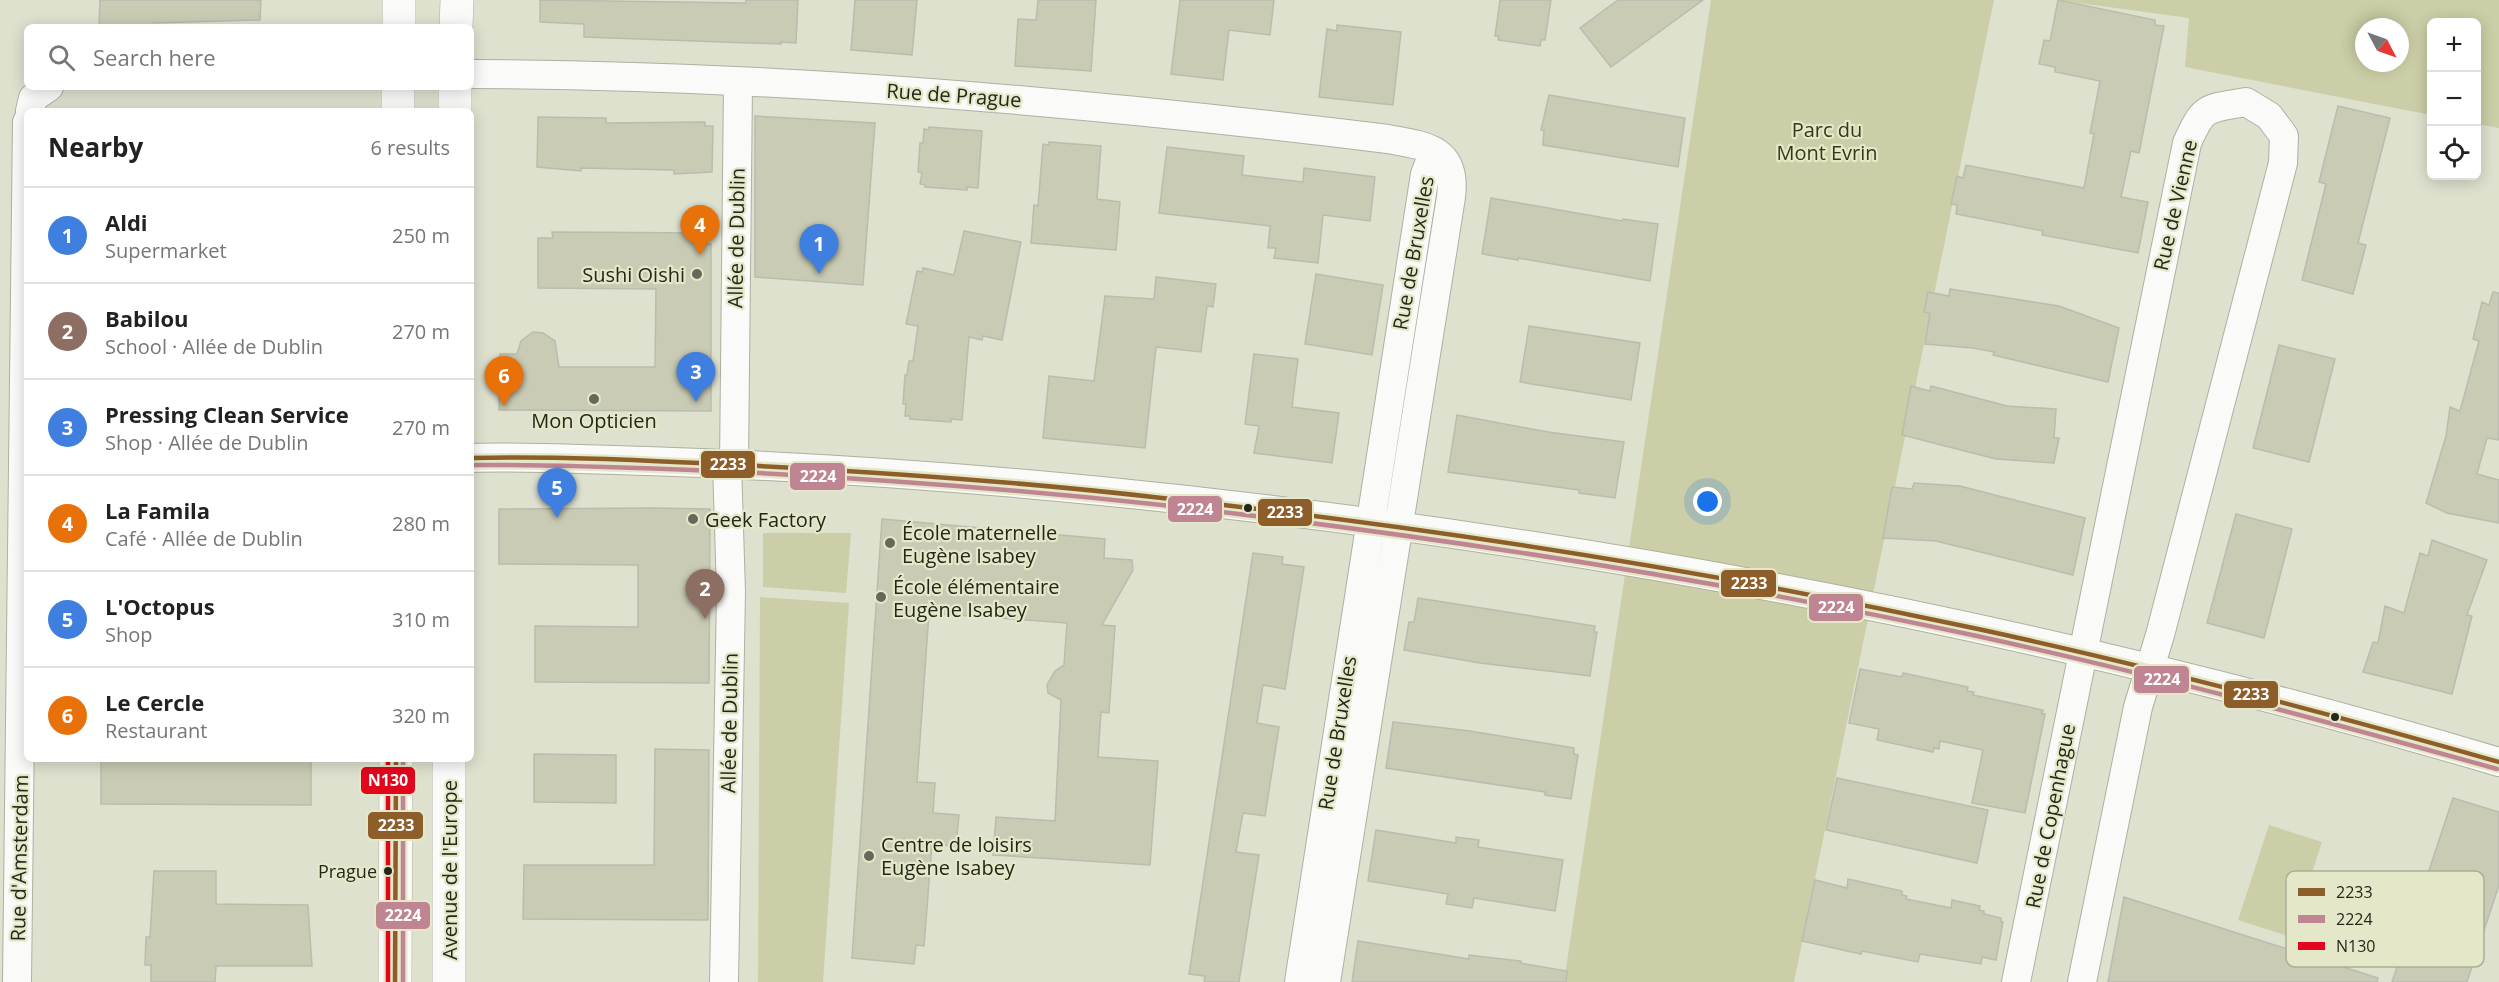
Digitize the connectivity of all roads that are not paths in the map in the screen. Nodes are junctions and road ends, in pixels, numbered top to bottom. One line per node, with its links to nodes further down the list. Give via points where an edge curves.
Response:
1 (399, 0): 3 (main road)
2 (457, 0): 4 (main road)
3 (399, 24)
4 (456, 24)
5 (474, 74): 6 (street, Rue de Prague)
6 (738, 82): 11 (street, Rue de Prague, via 1013,99 1388,139); 13 (street, Allée de Dublin)
7 (398, 90): 9 (main road)
8 (455, 90): 10 (main road)
9 (398, 108)
10 (455, 108)
11 (1434, 151): 14 (street, Rue de Bruxelles, via 1425,174); 15 (street, Rue de Bruxelles, via 1451,168 1453,180)
12 (474, 458): 13 (street)
13 (730, 464): 14 (street, via 993,480); 25 (street, Allée de Dublin)
14 (1370, 520): 15 (street); 26 (street, Rue de Bruxelles)
15 (1400, 525): 17 (street, via 1680,569); 27 (street, Rue de Bruxelles)
16 (24, 530): 23 (street, Rue d'Amsterdam)
17 (2084, 651): 18 (street); 18 (street, Rue de Vienne, via 2187,143 2199,116 2214,107 2246,102 2269,116 2284,136 2283,163); 28 (street, Rue de Copenhague)
18 (2149, 667): 21 (street, via 2333,713); 29 (street, via 2135,718)
19 (396, 762): 22 (main road)
20 (449, 762): 24 (main road, Avenue de l'Europe)
21 (2499, 762)
22 (396, 981)
23 (17, 982)
24 (449, 982)
25 (724, 982)
26 (1299, 982)
27 (1326, 982)
28 (2016, 982)
29 (2082, 982)

